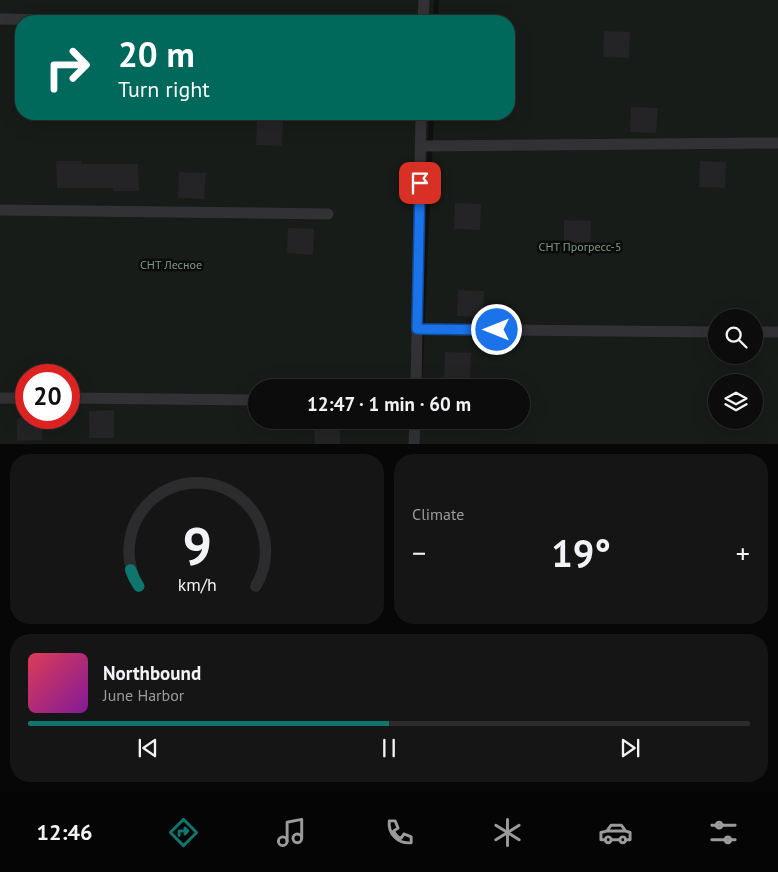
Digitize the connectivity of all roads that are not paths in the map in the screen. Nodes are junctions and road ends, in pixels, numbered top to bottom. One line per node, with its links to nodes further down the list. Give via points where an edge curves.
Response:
1 (424, 0): 2 (lane)
2 (423, 15)
3 (0, 19): 4 (lane)
4 (15, 19)
5 (422, 120): 7 (lane)
6 (778, 143): 7 (lane)
7 (421, 146): 10 (lane)
8 (0, 210): 9 (lane)
9 (328, 214)
10 (417, 329): 11 (lane); 14 (lane)
11 (708, 332)
12 (763, 332): 13 (lane)
13 (778, 332)
14 (416, 379)
15 (0, 398): 16 (lane)
16 (15, 398)
17 (80, 398): 18 (lane)
18 (248, 400)
19 (415, 429): 20 (lane)
20 (414, 444)

